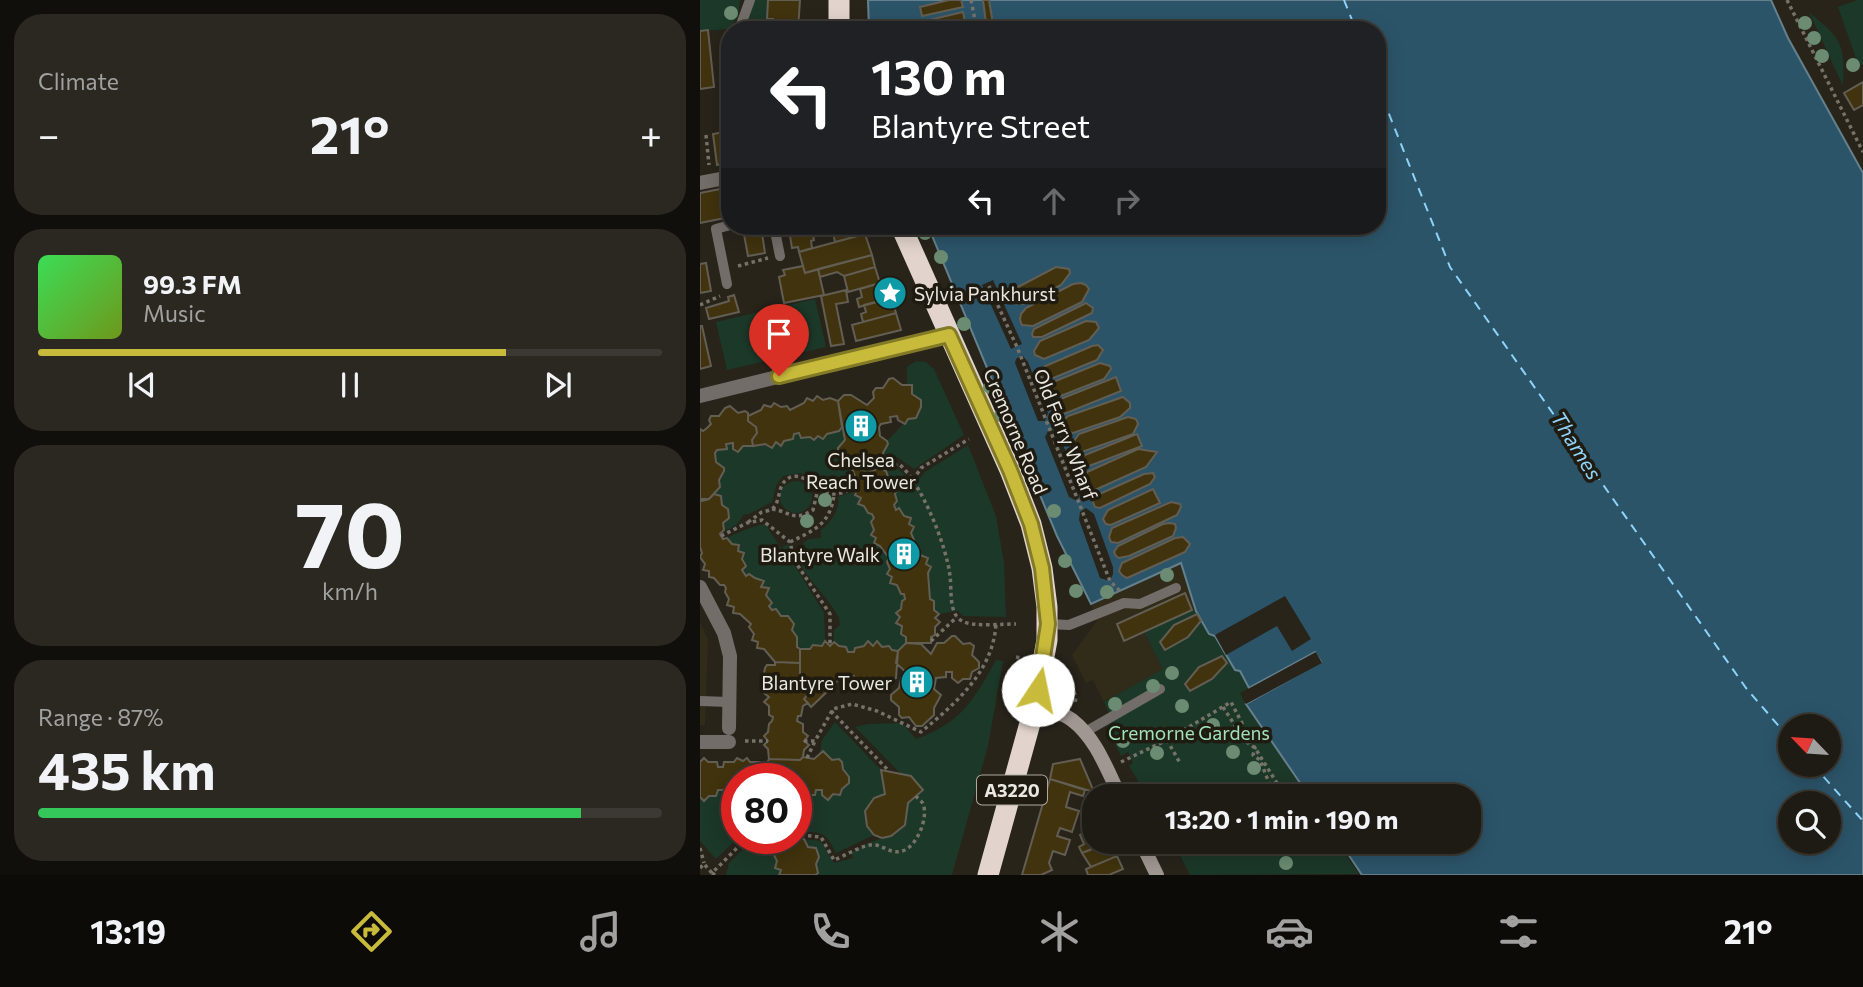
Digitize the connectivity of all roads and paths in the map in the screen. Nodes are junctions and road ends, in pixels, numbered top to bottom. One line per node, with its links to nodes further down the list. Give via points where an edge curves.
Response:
1 (750, 0): 5 (lane)
2 (839, 0): 6 (highway)
3 (971, 0): 7 (path)
4 (1787, 0): 9 (path)
5 (742, 21)
6 (839, 21)
7 (975, 21)
8 (706, 135): 10 (path)
9 (1863, 152)
10 (715, 178)
11 (721, 228): 15 (lane, via 716,229)
12 (776, 235): 14 (lane)
13 (905, 235): 19 (highway, A3220)
14 (780, 256): 15 (path)
15 (724, 270): 16 (lane)
16 (727, 284): 18 (path, via 720,297)
17 (989, 286): 33 (path, Old Ferry Wharf, via 1110,581)
18 (700, 305)
19 (949, 335): 20 (street); 37 (highway, Cremorne Road / A3220, via 1031,524)
20 (700, 396)
21 (970, 439): 23 (path, via 921,468)
22 (880, 467): 23 (path, via 899,464)
23 (913, 480): 34 (path, via 948,561)
24 (856, 487): 26 (path)
25 (818, 489): 26 (path); 27 (path, via 813,509 805,514 794,517); 27 (path, via 807,479 792,477 780,487)
26 (834, 495): 30 (path, via 828,516 818,528)
27 (772, 509): 28 (path)
28 (747, 523): 29 (path); 30 (path, via 762,520)
29 (721, 536)
30 (790, 542): 39 (path, via 794,560 830,614)
31 (700, 587): 42 (street, via 724,633 730,656)
32 (1176, 588): 37 (lane, via 1069,625)
33 (1120, 591)
34 (957, 617): 35 (path, via 965,623); 38 (path)
35 (996, 624): 36 (path); 45 (path, via 990,657 980,672 921,732 852,704)
36 (1016, 624)
37 (1048, 624): 43 (highway, Cremorne Road / A3220)
38 (931, 641)
39 (830, 646)
40 (1160, 690): 46 (lane)
41 (700, 701): 42 (lane)
42 (729, 702): 47 (street)
43 (1035, 705): 46 (street, via 1072,720); 68 (highway, Cremorne Road / A3220)
44 (1223, 707): 48 (path); 53 (path, via 1245,741); 53 (path, via 1231,702)
45 (831, 711): 51 (path); 56 (path)
46 (1085, 732): 57 (street)
47 (729, 735): 49 (path); 52 (street)
48 (1167, 740): 55 (path); 57 (path)
49 (768, 741)
50 (804, 741): 51 (path)
51 (814, 741): 54 (path)
52 (700, 743)
53 (1255, 748): 59 (path, via 1253,755 1260,760); 60 (path)
54 (807, 758)
55 (1180, 763)
56 (889, 771)
57 (1107, 771): 58 (street)
58 (1114, 784)
59 (1269, 784)
60 (1278, 784)
61 (916, 796): 62 (path, via 923,805 923,816 915,843 905,851 875,845 834,860 821,837)
62 (812, 836)
63 (700, 848): 66 (path)
64 (732, 854): 67 (path)
65 (1147, 854): 69 (street)
66 (702, 866): 67 (path)
67 (714, 874)
68 (988, 875)
69 (1157, 875)

